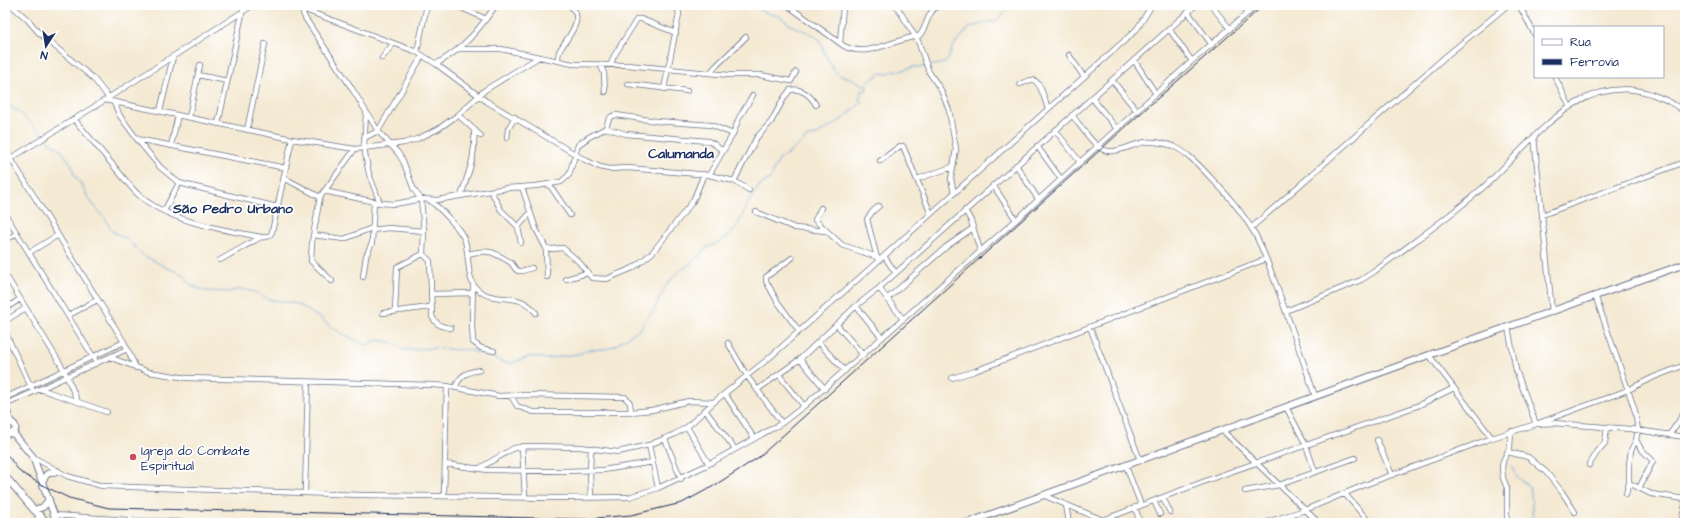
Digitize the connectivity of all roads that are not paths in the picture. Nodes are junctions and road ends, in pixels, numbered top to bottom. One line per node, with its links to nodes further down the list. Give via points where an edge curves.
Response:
1 (10, 5): 69 (street, via 93,78)
2 (244, 5): 22 (street)
3 (253, 5): 22 (street)
4 (292, 5): 20 (street)
5 (427, 5): 37 (street)
6 (455, 5): 25 (street)
7 (496, 5): 25 (street)
8 (569, 5): 44 (street, via 574,9 577,22 559,52)
9 (677, 5): 28 (street, via 679,14)
10 (787, 5): 32 (street)
11 (896, 5): 30 (street)
12 (938, 5): 30 (street, via 929,14 919,36)
13 (1152, 5): 54 (street, via 1137,29)
14 (1196, 5): 23 (street)
15 (1211, 5): 27 (street)
16 (1242, 5): 24 (street)
17 (1257, 5): 24 (street)
18 (1508, 5): 149 (street, via 1445,57)
19 (1519, 5): 29 (street)
20 (304, 7): 34 (street); 76 (street, via 305,18 352,87)
21 (843, 7): 32 (street)
22 (242, 12): 40 (street); 57 (street)
23 (1188, 12): 26 (street); 35 (street)
24 (1248, 13): 27 (street)
25 (486, 19): 36 (street, via 480,29)
26 (1168, 29): 43 (street); 45 (street)
27 (1230, 29): 35 (street)
28 (676, 33): 48 (street, via 637,19); 50 (street)
29 (1534, 34)
30 (914, 36): 32 (street, via 872,49 854,50); 113 (street, via 949,110 956,149)
31 (746, 37): 52 (street)
32 (840, 43)
33 (265, 44): 87 (street)
34 (393, 44): 37 (street); 42 (street)
35 (1212, 44): 45 (street)
36 (459, 49): 41 (street, via 501,50); 46 (street)
37 (417, 52): 39 (street)
38 (1069, 55): 54 (street)
39 (422, 56): 46 (street); 90 (street)
40 (172, 57): 69 (street); 74 (street)
41 (539, 57): 44 (street); 67 (street)
42 (382, 58)
43 (1134, 60): 56 (street); 65 (street)
44 (558, 61): 47 (street)
45 (1192, 61): 65 (street)
46 (436, 64): 67 (street)
47 (600, 64): 48 (street); 64 (street, via 604,73)
48 (611, 64): 50 (street)
49 (200, 65): 53 (street)
50 (668, 68): 52 (street); 61 (street)
51 (796, 72): 58 (street)
52 (710, 73): 58 (street, via 760,75)
53 (198, 75): 57 (street); 81 (street)
54 (1084, 77): 73 (street)
55 (1555, 78): 72 (street)
56 (1112, 80): 68 (street); 75 (street)
57 (227, 81): 84 (street)
58 (790, 81): 62 (street)
59 (628, 84): 61 (street)
60 (1020, 84): 73 (street, via 1036,81 1040,85)
61 (664, 89): 63 (street)
62 (790, 90): 71 (street, via 808,94); 119 (street, via 771,122 757,137)
63 (687, 91)
64 (605, 92)
65 (1156, 94): 75 (street)
66 (752, 95): 91 (street)
67 (478, 96): 79 (street); 82 (street)
68 (1092, 98): 80 (street); 86 (street)
69 (107, 99): 70 (street); 83 (street)
70 (114, 103): 74 (street); 96 (street)
71 (816, 105)
72 (1570, 108): 77 (street, via 1601,92 1623,89 1641,91 1666,99); 93 (street)
73 (1048, 109): 127 (street)
74 (160, 111): 78 (street)
75 (1137, 111): 86 (street)
76 (366, 113): 90 (street); 94 (street)
77 (1685, 113)
78 (178, 115): 81 (street); 99 (street)
79 (458, 115): 88 (street); 98 (street, via 417,139)
80 (1072, 115): 89 (street); 101 (street)
81 (189, 117): 84 (street)
82 (515, 117): 95 (street, via 508,129); 106 (street)
83 (74, 119): 107 (street); 139 (street, via 141,197)
84 (218, 124): 87 (street)
85 (606, 128): 91 (street, via 609,118 616,115 711,125); 105 (street, via 626,134 708,141); 106 (street, via 581,141)
86 (1117, 129): 101 (street)
87 (247, 130): 97 (street)
88 (474, 130): 92 (street); 128 (street, via 474,156)
89 (1055, 130): 100 (street); 110 (street)
90 (378, 131): 94 (street); 98 (street)
91 (733, 134): 105 (street)
92 (481, 136)
93 (1534, 137): 145 (street); 191 (street, via 1487,183 1375,271 1362,280)
94 (364, 138): 102 (street)
95 (507, 138)
96 (137, 139): 99 (street); 120 (street, via 160,167)
97 (292, 139): 104 (street); 114 (street)
98 (392, 145): 102 (street); 130 (street, via 403,161 414,190)
99 (171, 146): 114 (street)
100 (1037, 146): 112 (street); 118 (street)
101 (1098, 146): 110 (street); 149 (street, via 1107,152 1113,152 1146,142 1157,142 1184,152 1226,194)
102 (364, 148): 104 (street); 134 (street, via 369,174)
103 (5, 149): 107 (street)
104 (356, 149): 125 (street)
105 (723, 151): 115 (street)
106 (574, 153): 115 (street, via 609,169 628,168); 121 (street, via 567,178)
107 (11, 158): 108 (street); 154 (street)
108 (5, 162)
109 (880, 162): 117 (street, via 901,146)
110 (1080, 162): 118 (street)
111 (1685, 162): 145 (street)
112 (1016, 165): 122 (street); 131 (street)
113 (952, 166): 117 (street); 127 (street)
114 (286, 168): 116 (street)
115 (707, 175): 119 (street); 172 (street, via 693,201 644,260 633,268 607,279 595,279)
116 (284, 178): 129 (street); 136 (street)
117 (917, 179): 142 (street)
118 (1061, 179): 131 (street)
119 (734, 181): 124 (street)
120 (179, 183): 136 (street); 139 (street)
121 (549, 184): 123 (street); 144 (street)
122 (993, 185): 138 (street); 146 (street)
123 (522, 187): 126 (street); 141 (street)
124 (749, 190)
125 (324, 191): 129 (street); 133 (street)
126 (492, 191): 128 (street); 147 (street, via 501,210)
127 (954, 193): 142 (street)
128 (461, 196): 132 (street)
129 (320, 197): 155 (street)
130 (421, 199): 132 (street); 134 (street, via 395,204); 151 (street)
131 (1038, 199): 146 (street)
132 (429, 200): 163 (street, via 460,232)
133 (374, 201): 134 (street); 150 (street)
134 (380, 203)
135 (880, 206): 167 (street, via 867,219)
136 (277, 207): 156 (street, via 270,236)
137 (821, 208): 152 (street, via 815,218)
138 (965, 210): 148 (street); 171 (street)
139 (164, 211): 156 (street, via 196,223)
140 (756, 212): 152 (street, via 795,228)
141 (530, 213): 147 (street); 159 (street)
142 (931, 214): 164 (street)
143 (5, 215): 153 (street)
144 (570, 215)
145 (1542, 215): 192 (street)
146 (1016, 220): 160 (street)
147 (518, 227): 158 (street)
148 (973, 228): 160 (street); 183 (street, via 946,247)
149 (1251, 228): 166 (street)
150 (372, 229): 151 (street); 155 (street, via 344,239); 174 (street, via 372,243 366,256)
151 (424, 231): 162 (street)
152 (826, 231): 167 (street, via 842,244)
153 (17, 233): 157 (street); 161 (street)
154 (58, 235): 161 (street); 185 (street)
155 (313, 235): 177 (street, via 311,261)
156 (261, 237): 168 (street)
157 (5, 241)
158 (521, 243)
159 (546, 248): 172 (street, via 563,248); 175 (street)
160 (980, 250): 196 (street)
161 (30, 252): 195 (street)
162 (423, 254): 181 (street, via 430,260); 190 (street, via 397,267)
163 (468, 254): 170 (street, via 485,250 510,262 518,271); 178 (street)
164 (884, 256): 167 (street); 171 (street)
165 (792, 258): 202 (street, via 766,277 766,281)
166 (1266, 258): 191 (street); 199 (street)
167 (878, 259): 202 (street)
168 (220, 260)
169 (1685, 264): 182 (main road)
170 (532, 268)
171 (895, 272): 179 (street)
172 (587, 273): 176 (street)
173 (5, 274): 184 (street)
174 (363, 277)
175 (547, 277)
176 (566, 279)
177 (332, 281)
178 (473, 284): 180 (street); 194 (street, via 477,289 498,298 522,300)
179 (879, 288): 183 (street); 186 (street)
180 (472, 293): 181 (street); 209 (street, via 474,342 481,348)
181 (431, 294): 187 (street)
182 (1595, 295): 192 (main road); 233 (street)
183 (888, 298): 196 (street)
184 (20, 299): 188 (street); 189 (street)
185 (97, 300): 195 (street); 205 (street)
186 (856, 306): 198 (street); 204 (street)
187 (430, 307): 190 (street); 201 (street, via 436,323)
188 (5, 308)
189 (26, 308): 197 (street); 218 (street)
190 (395, 311): 193 (street)
191 (1286, 311): 237 (street)
192 (1552, 311): 200 (main road)
193 (383, 313)
194 (536, 313)
195 (69, 315): 212 (street)
196 (903, 319): 204 (street)
197 (5, 321)
198 (837, 325): 206 (street); 210 (street)
199 (1090, 327): 224 (street); 272 (street)
200 (1508, 327): 211 (main road); 249 (street, via 1516,370)
201 (451, 328)
202 (799, 331): 223 (street)
203 (5, 332): 226 (street)
204 (882, 338): 210 (street)
205 (124, 342): 208 (street); 212 (street)
206 (818, 342): 214 (street); 220 (street)
207 (728, 343): 223 (street)
208 (127, 348): 213 (street); 217 (street)
209 (494, 351)
210 (863, 355): 220 (street)
211 (1429, 355): 229 (street); 237 (main road)
212 (93, 356): 215 (street); 218 (street)
213 (109, 357): 215 (street); 217 (street)
214 (800, 359): 221 (street); 231 (street)
215 (97, 363): 222 (street)
216 (1685, 365): 233 (street)
217 (136, 368): 225 (street, via 187,378)
218 (64, 370): 222 (street); 226 (street)
219 (480, 370): 228 (street, via 461,376)
220 (845, 371): 231 (street)
221 (779, 375): 232 (street); 242 (street)
222 (68, 376): 230 (street); 239 (street)
223 (747, 376): 232 (street); 235 (street)
224 (952, 378)
225 (308, 382): 227 (street); 293 (street)
226 (31, 386): 234 (street); 238 (street)
227 (446, 386): 228 (street); 275 (street)
228 (455, 388): 236 (street)
229 (1454, 388): 261 (street); 265 (street, via 1417,406)
230 (40, 389): 234 (street); 239 (street)
231 (825, 389): 242 (street)
232 (757, 390): 248 (street)
233 (1628, 390): 249 (street); 253 (street)
234 (34, 392): 241 (street)
235 (725, 394): 240 (street); 260 (street)
236 (511, 396): 247 (street, via 517,406 533,412); 247 (street, via 624,397 630,404)
237 (1315, 396): 243 (main road)
238 (5, 398)
239 (78, 402): 246 (street)
240 (714, 402): 245 (street); 247 (street, via 689,402)
241 (5, 406): 250 (main road)
242 (804, 406): 248 (street)
243 (1286, 407): 254 (main road); 265 (street)
244 (1685, 409): 257 (street)
245 (705, 410): 251 (street); 268 (street)
246 (107, 412)
247 (631, 412)
248 (782, 423): 260 (street)
249 (1536, 424): 252 (street); 255 (street)
250 (6, 426): 256 (main road, via 8,433); 256 (main road, via 16,427)
251 (687, 427): 259 (street); 276 (street)
252 (1608, 427): 253 (street); 277 (street, via 1605,443)
253 (1638, 430): 257 (street); 263 (street)
254 (1223, 431): 272 (main road); 274 (street)
255 (1511, 431): 261 (street); 269 (street, via 1512,440)
256 (13, 433): 270 (main road)
257 (1669, 435): 258 (street)
258 (1685, 437)
259 (665, 438): 264 (street); 286 (street)
260 (754, 438): 268 (street)
261 (1492, 438): 284 (street)
262 (1377, 440): 284 (street)
263 (1636, 440): 288 (street, via 1631,450); 291 (street, via 1653,461)
264 (648, 445): 267 (street, via 618,452); 273 (street)
265 (1306, 445): 274 (street); 283 (street)
266 (522, 446): 267 (street); 279 (street, via 504,453); 280 (street)
267 (591, 448): 281 (street)
268 (734, 449): 276 (street)
269 (1508, 452): 311 (street, via 1528,457 1546,472); 330 (street, via 1502,468 1507,488)
270 (33, 457): 282 (street); 287 (main road)
271 (1355, 458): 283 (street)
272 (1140, 460): 278 (main road)
273 (652, 462): 281 (street); 290 (street)
274 (1257, 463): 289 (street); 300 (street)
275 (445, 464): 279 (street); 296 (street)
276 (709, 464): 286 (street)
277 (1589, 465)
278 (1126, 466): 297 (main road); 305 (street)
279 (478, 469): 280 (street)
280 (524, 470): 281 (street); 298 (street)
281 (590, 471): 299 (street)
282 (57, 472): 287 (main road, via 47,474); 293 (street, via 102,486)
283 (1315, 472): 289 (street)
284 (1392, 475): 294 (street)
285 (5, 476): 308 (main road)
286 (681, 478): 290 (street)
287 (42, 481): 302 (main road)
288 (1629, 483): 291 (street); 295 (street)
289 (1279, 485): 292 (street); 309 (street)
290 (658, 488): 299 (street, via 628,497)
291 (1639, 488): 301 (street, via 1652,494)
292 (1245, 491)
293 (305, 493): 296 (street)
294 (1345, 494): 309 (street); 329 (street)
295 (1626, 494)
296 (444, 496): 298 (street)
297 (1045, 496): 304 (street); 315 (main road)
298 (525, 497): 299 (street)
299 (591, 498)
300 (1163, 498): 303 (street); 310 (street)
301 (1685, 499)
302 (49, 500): 308 (main road, via 43,507); 313 (main road)
303 (1154, 500): 305 (street); 312 (street)
304 (1066, 505): 316 (street); 324 (street)
305 (1141, 505): 307 (street)
306 (1685, 505): 331 (street)
307 (1135, 507): 316 (street); 326 (street)
308 (34, 510): 314 (main road)
309 (1305, 510): 318 (street); 328 (street)
310 (1170, 512)
311 (1575, 512)
312 (1160, 514)
313 (54, 515): 317 (street); 321 (main road)
314 (40, 516): 319 (street); 320 (main road)
315 (981, 520): 323 (main road)
316 (1104, 520): 325 (street)
317 (144, 522): 322 (street)
318 (1271, 522): 327 (street)
319 (34, 523)
320 (48, 523)
321 (57, 523)
322 (227, 523)
323 (967, 523)
324 (1069, 523)
325 (1111, 523)
326 (1140, 523)
327 (1264, 523)
328 (1319, 523)
329 (1370, 523)
330 (1507, 523)
331 (1681, 523)

